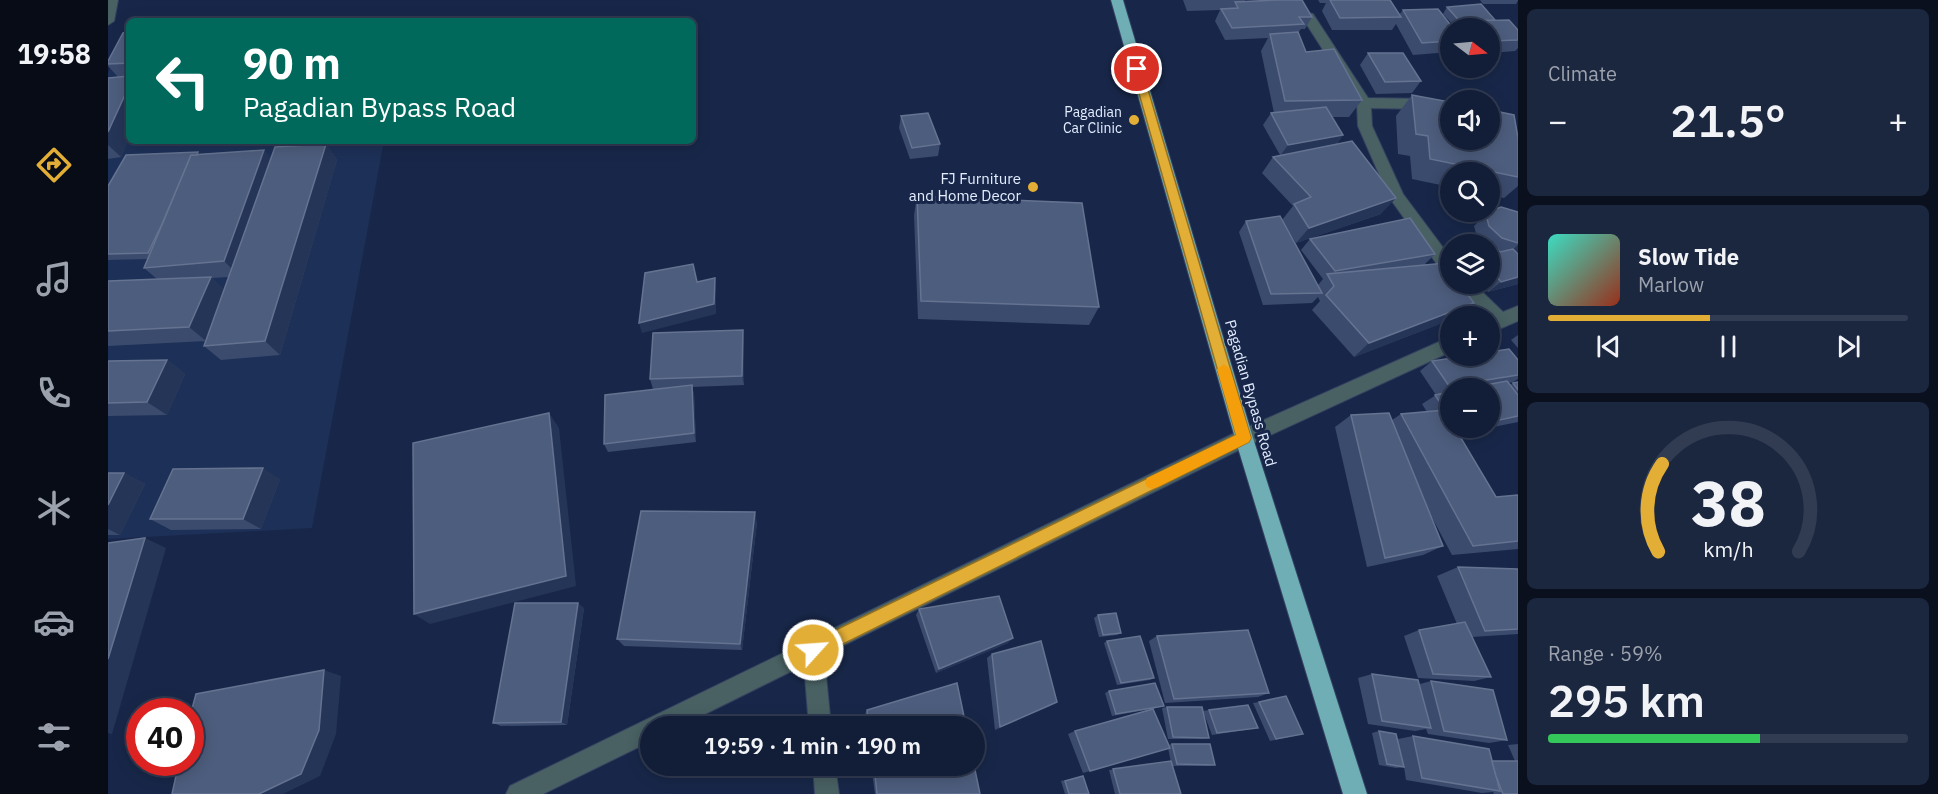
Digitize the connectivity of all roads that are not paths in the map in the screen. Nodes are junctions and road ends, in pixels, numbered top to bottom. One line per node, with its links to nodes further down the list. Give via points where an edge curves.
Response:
1 (112, 0): 4 (street)
2 (1117, 0): 13 (highway, Pagadian Bypass Road)
3 (1308, 17): 5 (street)
4 (108, 21)
5 (1365, 103): 6 (street); 7 (street, via 1365,126 1397,197)
6 (1440, 106)
7 (1440, 255)
8 (1472, 294): 9 (street)
9 (1481, 306)
10 (1518, 313): 11 (street)
11 (1500, 321)
12 (1440, 349): 13 (street)
13 (1244, 438): 14 (street); 21 (highway, Pagadian Bypass Road)
14 (813, 650): 15 (street); 16 (street)
15 (678, 716)
16 (819, 716)
17 (640, 734): 19 (street)
18 (825, 776): 20 (street)
19 (518, 794)
20 (827, 794)
21 (1355, 794)

